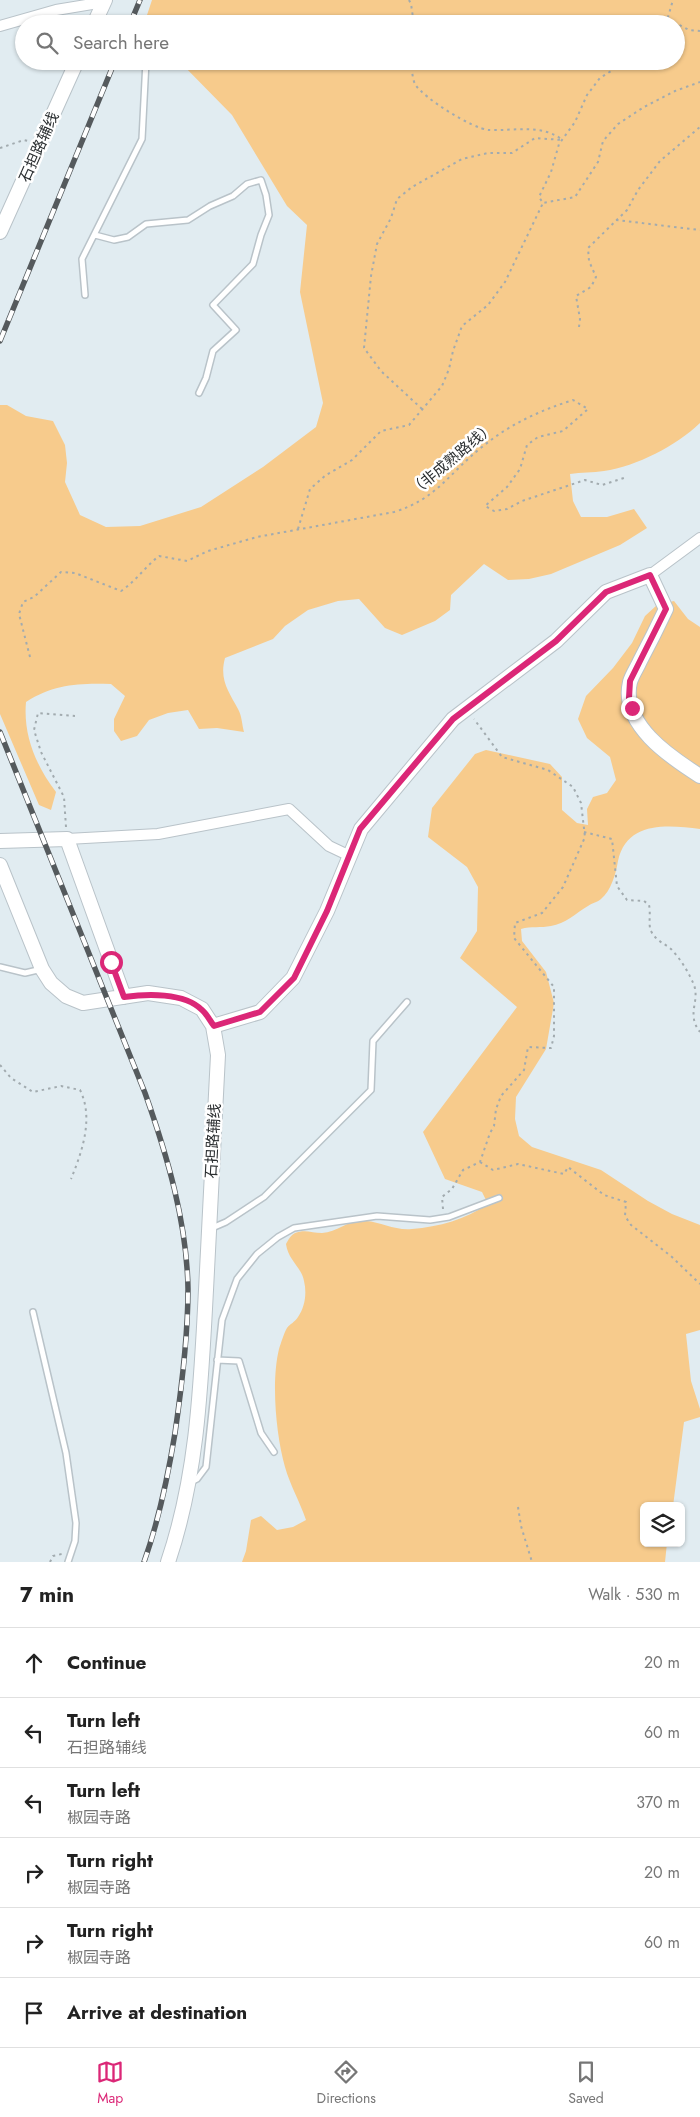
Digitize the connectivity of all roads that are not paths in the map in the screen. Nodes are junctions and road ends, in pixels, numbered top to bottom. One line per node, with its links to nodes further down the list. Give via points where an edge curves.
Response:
1 (105, 1): 2 (street); 3 (main road)
2 (37, 15)
3 (99, 15)
4 (15, 21): 5 (street)
5 (0, 25)
6 (74, 70): 8 (main road, 石担路辅线)
7 (146, 70): 9 (lane, via 142,139)
8 (0, 232)
9 (95, 236): 10 (lane, via 82,259); 11 (lane, via 114,240 128,237 146,224 188,220 233,196 247,184 261,180 269,215 253,264 213,305 236,330 213,352)
10 (85, 295)
11 (200, 393)
12 (700, 538): 13 (street)
13 (650, 575): 14 (main road, via 666,609 630,681 629,698 636,719 650,738); 17 (main road, via 606,592 556,641 453,719 360,829)
14 (700, 776)
15 (67, 839): 16 (main road); 17 (street, via 158,834 289,809 329,846); 21 (main road)
16 (0, 840)
17 (350, 856): 23 (main road, via 294,978 260,1012)
18 (0, 865): 20 (main road)
19 (0, 967): 20 (lane, via 25,973)
20 (42, 969): 21 (main road, via 51,983 66,996 83,1003)
21 (124, 997): 23 (main road, via 148,993 181,998 202,1009)
22 (407, 1002): 25 (lane, via 373,1041 372,1090 264,1197)
23 (214, 1026): 25 (main road, 石担路辅线, via 218,1056)
24 (499, 1198): 27 (lane, via 443,1218 414,1220 376,1216 294,1228 278,1237 257,1254 237,1278 222,1320)
25 (209, 1229): 29 (main road, 石担路辅线, via 201,1387)
26 (33, 1312): 30 (lane, via 66,1453 76,1523)
27 (217, 1360): 28 (lane, via 239,1361 262,1433); 29 (lane, via 206,1467 197,1479)
28 (274, 1452)
29 (188, 1484): 31 (main road, 石担路辅线, via 180,1527)
30 (68, 1562)
31 (168, 1562)

